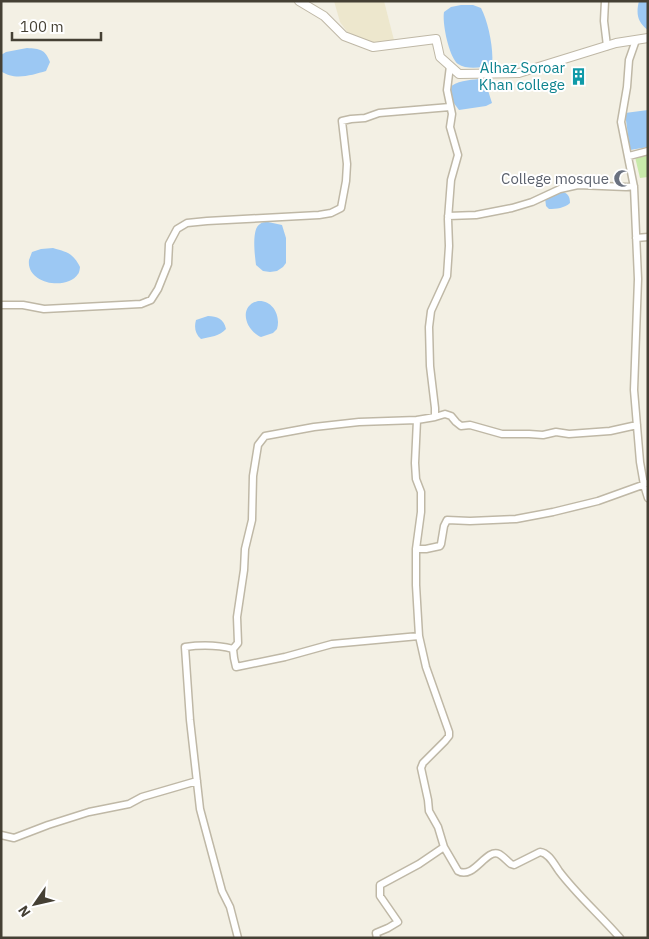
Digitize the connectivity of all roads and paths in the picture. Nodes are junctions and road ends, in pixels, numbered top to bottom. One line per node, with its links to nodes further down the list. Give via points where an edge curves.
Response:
1 (300, 1): 6 (street, via 324,16 344,36 373,47 436,39 440,57)
2 (604, 1): 5 (street)
3 (648, 38): 4 (street)
4 (636, 40): 5 (street); 9 (street, via 629,60 621,122)
5 (606, 46): 6 (street, via 519,73 459,74)
6 (450, 66): 7 (street, via 447,90)
7 (450, 107): 11 (street, via 450,127 458,155 451,180); 14 (street, via 379,113 342,121 347,164 341,208 319,215 187,223 177,229 169,244 168,264 158,289 150,300 141,304 44,309)
8 (648, 151): 9 (street)
9 (628, 156): 10 (street)
10 (634, 186): 11 (street, via 578,185 512,208); 13 (street)
11 (448, 216): 15 (street, via 447,276 431,311 429,327)
12 (648, 237): 13 (street)
13 (636, 238): 17 (street, via 638,279 634,390)
14 (1, 305)
15 (435, 417): 16 (street); 17 (street, via 445,414 461,426 470,425 502,434 569,434)
16 (417, 420): 20 (street, via 415,463 421,502); 22 (street, via 359,422 265,436 258,445 253,476 252,520 237,617 238,644)
17 (637, 425): 18 (street, via 640,462)
18 (646, 484): 19 (street); 20 (street, via 598,501 516,519 447,520 440,546)
19 (648, 498)
20 (416, 548): 21 (street)
21 (419, 636): 22 (street, via 332,644 236,667); 25 (street, via 426,667 449,732 421,768 429,811)
22 (233, 649): 23 (street, via 185,647)
23 (197, 782): 24 (street, via 142,797 129,804 90,812 14,838); 26 (street, via 209,844)
24 (1, 835)
25 (444, 847): 27 (street, via 380,885 380,896 398,922 376,933); 28 (street, via 462,873 495,853 514,865 543,852)
26 (238, 938)
27 (377, 938)
28 (620, 938)

